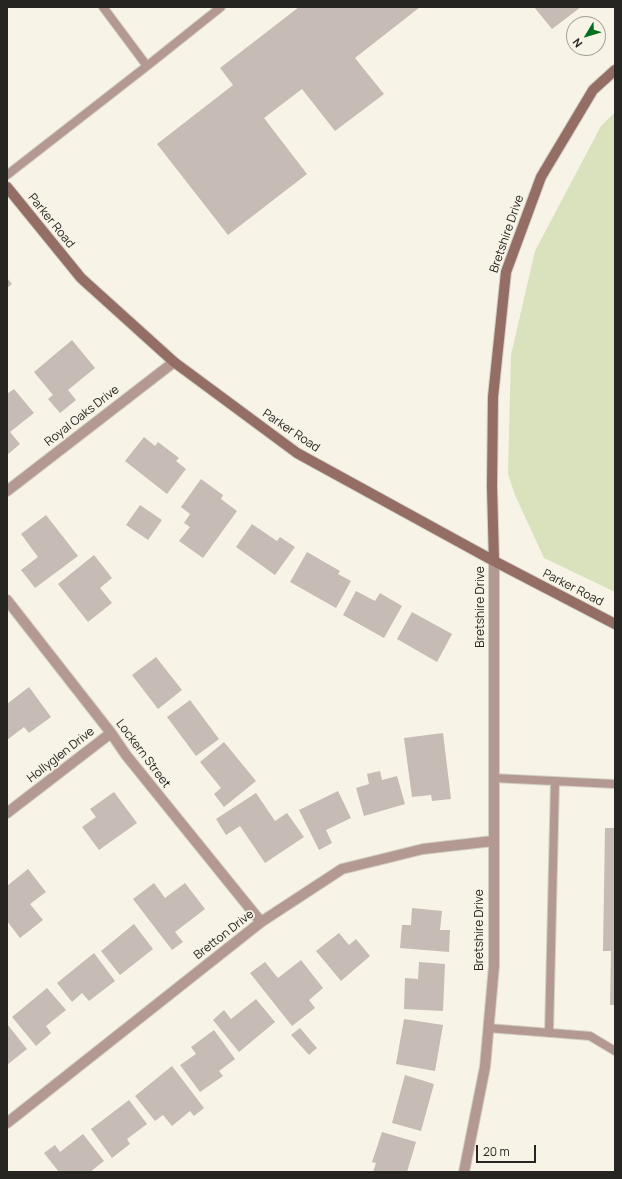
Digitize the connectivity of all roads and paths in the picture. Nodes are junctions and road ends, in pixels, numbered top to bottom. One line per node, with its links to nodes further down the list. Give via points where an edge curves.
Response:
1 (103, 7): 3 (lane)
2 (222, 7): 3 (lane)
3 (147, 66): 5 (lane)
4 (615, 70): 9 (main road, Bretshire Drive, via 593,90 541,176 506,272 493,396)
5 (7, 175)
6 (7, 187): 7 (main road, Parker Road, via 81,278)
7 (174, 362): 8 (street, Royal Oaks Drive); 9 (main road, Parker Road, via 297,453)
8 (7, 491)
9 (494, 561): 11 (main road, Parker Road); 13 (street, Bretshire Drive)
10 (7, 600): 12 (street, Lockern Street)
11 (615, 624)
12 (111, 732): 16 (street, Hollyglen Drive); 18 (street, Lockern Street, via 126,755)
13 (493, 778): 14 (lane); 17 (street, Bretshire Drive)
14 (555, 781): 15 (lane); 20 (lane)
15 (615, 784)
16 (7, 813)
17 (493, 841): 18 (street, Bretton Drive, via 423,849 342,869); 19 (street, Bretshire Drive, via 494,966)
18 (261, 922): 22 (street, Bretton Drive)
19 (488, 1028): 20 (lane); 23 (street, Bretshire Drive, via 485,1067)
20 (549, 1033): 21 (lane, via 590,1036)
21 (615, 1051)
22 (7, 1123)
23 (464, 1172)

